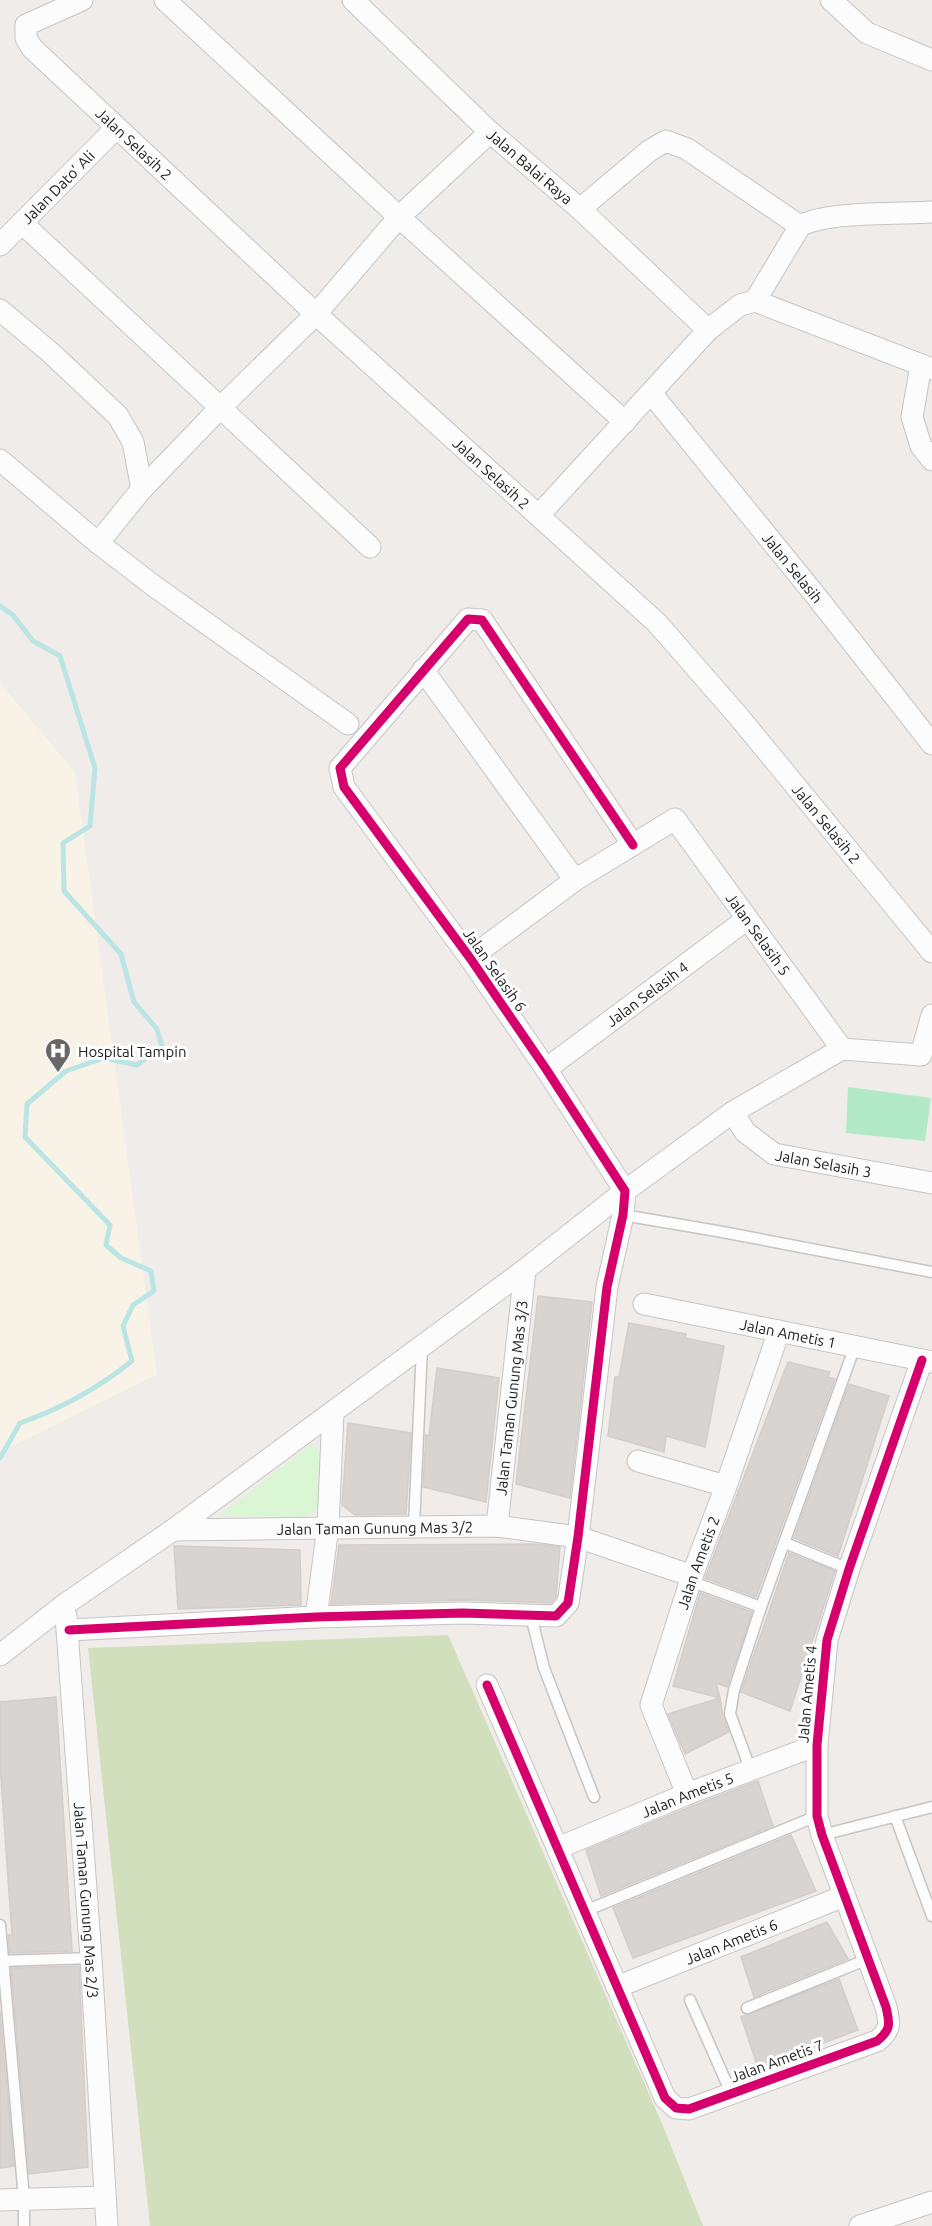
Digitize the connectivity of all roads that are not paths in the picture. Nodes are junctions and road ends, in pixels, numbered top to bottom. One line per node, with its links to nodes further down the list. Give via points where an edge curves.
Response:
1 (82, 0): 6 (street, Jalan Selasih 2, via 26,25 26,38)
2 (165, 0): 10 (street)
3 (353, 0): 7 (street, Jalan Balai Raya)
4 (831, 0): 5 (street, via 867,33)
5 (932, 60)
6 (116, 128): 11 (street, Jalan Dato’ Ali); 16 (street, Jalan Selasih 2)
7 (490, 132): 8 (street, Jalan Balai Raya); 10 (street)
8 (580, 209): 12 (street, via 666,141 687,149); 17 (street, Jalan Balai Raya)
9 (932, 212): 12 (street, via 827,217)
10 (399, 218): 16 (street); 21 (street)
11 (22, 223): 13 (street, Jalan Dato’ Ali); 20 (street)
12 (800, 226): 14 (street)
13 (0, 245)
14 (755, 301): 17 (street, via 740,305); 18 (street)
15 (0, 310): 24 (street, via 118,416 133,442)
16 (316, 314): 20 (street); 25 (street, Jalan Selasih 2)
17 (708, 330): 19 (street)
18 (927, 367): 23 (street, via 912,417 921,446)
19 (651, 393): 21 (street); 30 (street, Jalan Selasih)
20 (220, 408): 24 (street); 27 (street)
21 (625, 422): 25 (street)
22 (0, 460): 26 (street)
23 (932, 460)
24 (142, 489): 26 (street)
25 (539, 514): 34 (street, Jalan Selasih 2, via 657,623)
26 (98, 543): 29 (street)
27 (370, 548)
28 (423, 670): 31 (street, via 468,619 482,620); 32 (street); 35 (street, Jalan Selasih 6, via 340,768 344,787)
29 (348, 724)
30 (932, 744)
31 (633, 845): 32 (street); 33 (street, Jalan Selasih 5, via 675,819)
32 (575, 880): 35 (street)
33 (747, 919): 37 (street, Jalan Selasih 5); 39 (street, Jalan Selasih 4)
34 (932, 952)
35 (470, 958): 39 (street, Jalan Selasih 6)
36 (932, 1015): 38 (street)
37 (842, 1049): 38 (street); 40 (street)
38 (927, 1057)
39 (546, 1069): 42 (street, Jalan Selasih 6)
40 (733, 1112): 41 (street, Jalan Selasih 3, via 745,1132 774,1154); 42 (street)
41 (932, 1183)
42 (625, 1191): 43 (street); 44 (street)
43 (623, 1215): 45 (lane); 58 (street, via 607,1287)
44 (525, 1270): 49 (street); 55 (street, Jalan Taman Gunung Mas 3/3)
45 (932, 1272)
46 (644, 1304): 47 (street, Jalan Ametis 1)
47 (779, 1331): 48 (street, Jalan Ametis 1); 53 (street, Jalan Ametis 2)
48 (855, 1346): 50 (street, Jalan Ametis 1); 59 (lane)
49 (422, 1347): 51 (street); 54 (lane)
50 (927, 1361): 60 (street, Jalan Ametis 4)
51 (333, 1412): 56 (street); 57 (street)
52 (638, 1461): 53 (street)
53 (726, 1486): 61 (street, Jalan Ametis 2)
54 (414, 1526): 55 (street, Jalan Taman Gunung Mas 3/2); 56 (street, Jalan Taman Gunung Mas 3/2)
55 (497, 1526): 58 (street, Jalan Taman Gunung Mas 3/2)
56 (328, 1527): 57 (street, Jalan Taman Gunung Mas 3/2); 65 (street)
57 (173, 1530): 62 (street)
58 (578, 1537): 61 (street, Jalan Taman Gunung Mas 3/2); 64 (street, via 568,1603 556,1616)
59 (785, 1543): 60 (lane); 63 (lane)
60 (849, 1569): 69 (street, Jalan Ametis 4, via 826,1640)
61 (691, 1579): 63 (lane); 71 (street, Jalan Ametis 2, via 651,1705)
62 (64, 1605): 66 (street, Jalan Taman Gunung Mas 2/3); 67 (street)
63 (761, 1607): 70 (lane, via 730,1714)
64 (531, 1616): 65 (street, via 463,1613); 72 (lane, via 544,1668)
65 (316, 1617): 66 (street)
66 (69, 1630): 81 (street, Jalan Taman Gunung Mas 2/3)
67 (0, 1655)
68 (488, 1685): 76 (street)
69 (817, 1745): 70 (street, Jalan Ametis 5); 75 (street, Jalan Ametis 4)
70 (751, 1771): 71 (street, Jalan Ametis 5)
71 (687, 1794): 76 (street, Jalan Ametis 5)
72 (594, 1797)
73 (932, 1807): 74 (lane)
74 (895, 1816): 75 (lane); 79 (lane)
75 (820, 1826): 77 (street, Jalan Ametis 4); 78 (lane)
76 (558, 1848): 78 (street)
77 (844, 1896): 82 (street, Jalan Ametis 4); 84 (street, Jalan Ametis 6)
78 (585, 1911): 84 (street)
79 (932, 1916)
80 (0, 1925): 83 (lane)
81 (91, 1958): 83 (lane); 89 (street, Jalan Taman Gunung Mas 2/3)
82 (868, 1959): 86 (lane); 87 (street, Jalan Ametis 4, via 886,2007)
83 (2, 1961): 90 (lane)
84 (618, 1987): 88 (street, Jalan Ametis 7, via 665,2098 676,2108 689,2109)
85 (690, 2000): 88 (lane)
86 (747, 2008)
87 (886, 2033): 88 (street, Jalan Ametis 7, via 877,2041)
88 (731, 2093)
89 (105, 2197): 90 (street); 94 (street, Jalan Taman Gunung Mas 2/3)
90 (24, 2199): 91 (street); 93 (lane)
91 (0, 2200)
92 (932, 2202): 95 (street)
93 (24, 2226)
94 (107, 2226)
95 (860, 2226)

